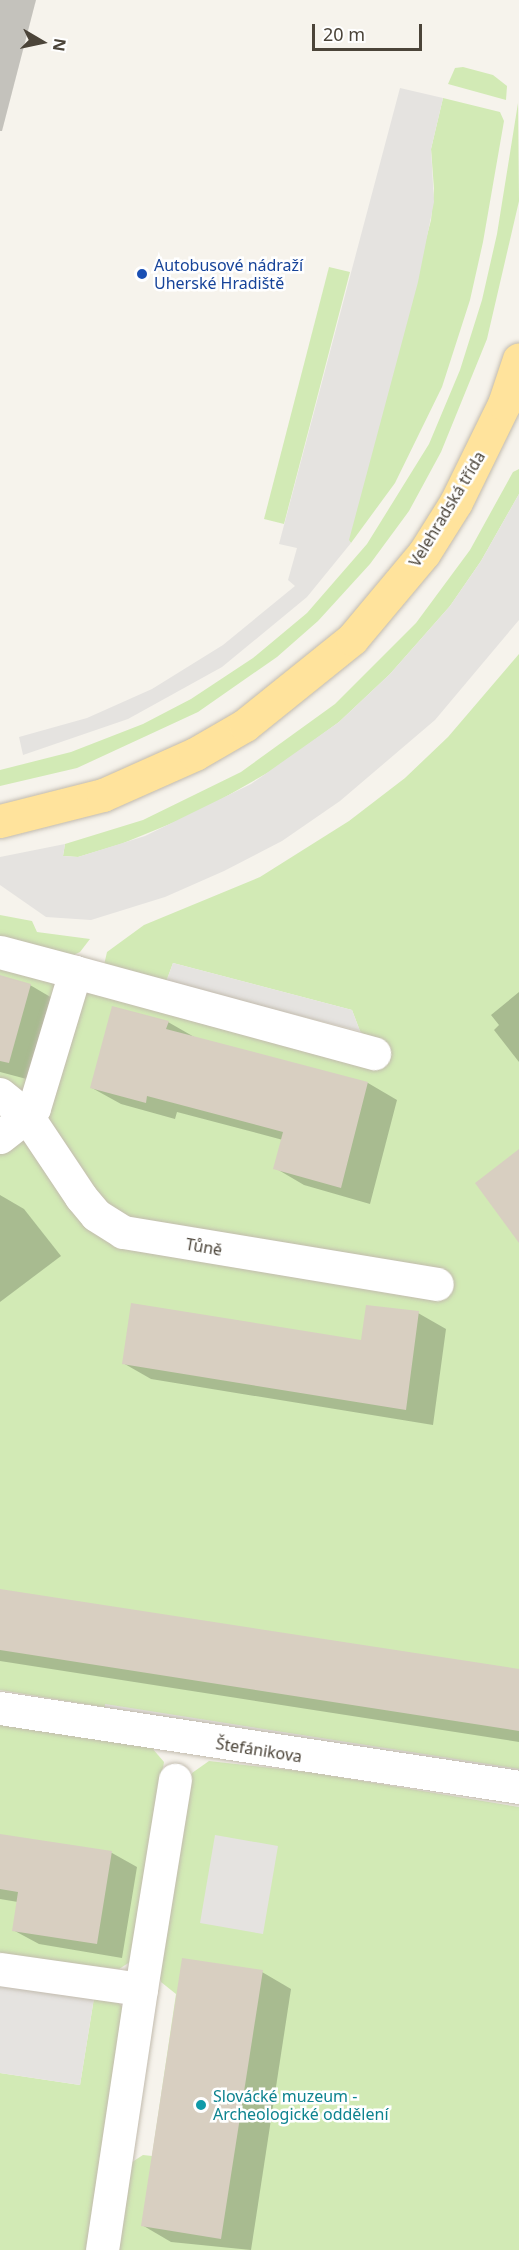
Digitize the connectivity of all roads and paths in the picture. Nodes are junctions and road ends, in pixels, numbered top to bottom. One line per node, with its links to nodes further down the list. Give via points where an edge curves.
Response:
1 (519, 359): 2 (main road, Velehradská třída, via 504,404 456,502 424,553 352,639 245,725 195,754 103,795)
2 (0, 821)
3 (0, 952): 4 (street)
4 (75, 972): 5 (street); 7 (street, via 40,1096)
5 (374, 1053)
6 (0, 1094): 7 (street, Tůně)
7 (27, 1116): 8 (street); 9 (street, Tůně, via 81,1197 96,1215 123,1232)
8 (0, 1137)
9 (437, 1284)
10 (0, 1708): 12 (street, Štefánikova)
11 (175, 1780): 14 (street)
12 (519, 1787)
13 (0, 1969): 14 (street)
14 (141, 1989): 15 (street)
15 (102, 2250)

